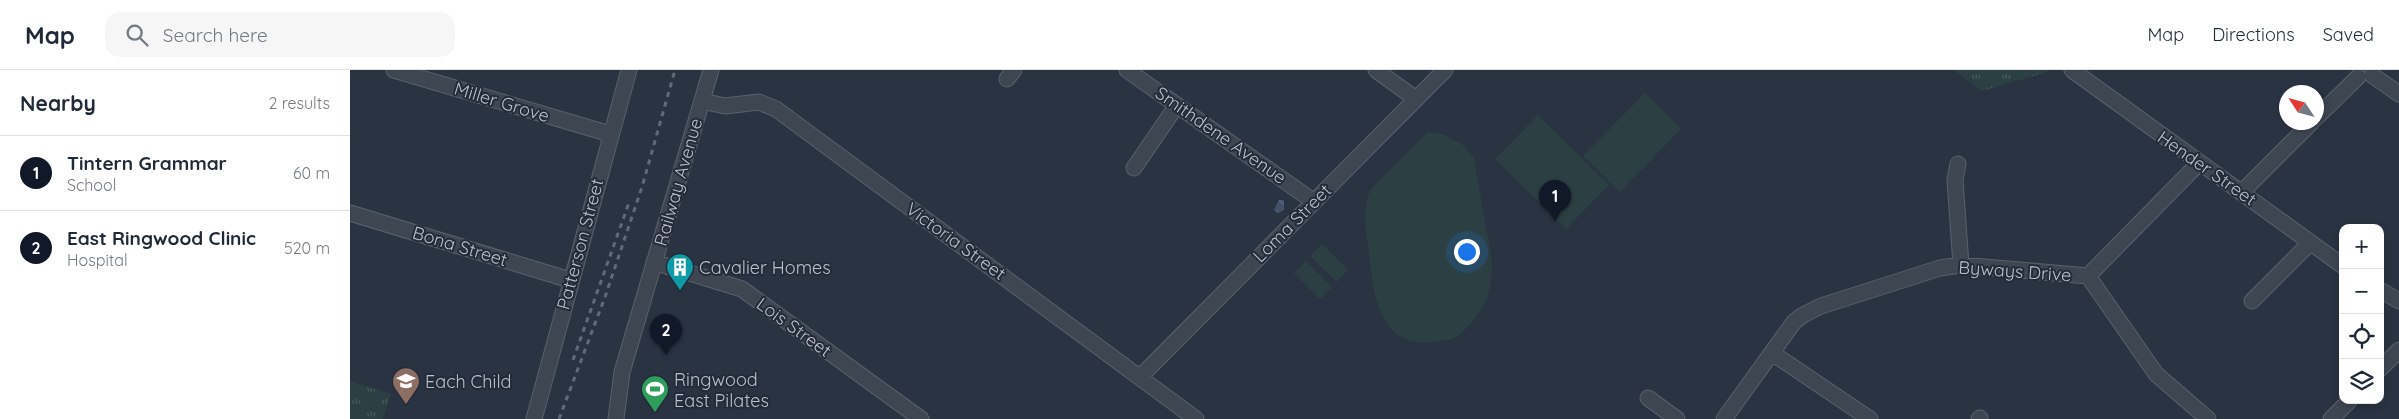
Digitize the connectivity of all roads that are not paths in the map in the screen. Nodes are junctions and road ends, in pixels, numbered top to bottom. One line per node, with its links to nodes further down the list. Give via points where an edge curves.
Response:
1 (394, 70): 15 (street, Miller Grove)
2 (629, 70): 15 (street, Patterson Street)
3 (711, 70): 11 (street, Railway Avenue)
4 (1127, 70): 12 (street, Smithdene Avenue)
5 (1376, 70): 10 (street)
6 (1445, 70): 10 (street, Loma Street)
7 (2072, 70): 16 (street, Hender Street)
8 (2365, 73): 9 (street); 13 (street)
9 (2399, 94)
10 (1416, 99): 20 (street, Loma Street)
11 (702, 101): 23 (street, Railway Avenue); 34 (street, Victoria Street, via 726,106 759,102 776,109)
12 (1177, 105): 18 (street); 20 (street, Smithdene Avenue)
13 (2324, 111)
14 (2304, 130): 19 (street)
15 (610, 134): 27 (street, Patterson Street)
16 (2199, 163): 19 (street, Hender Street); 26 (street)
17 (1958, 164): 25 (street, via 1955,180)
18 (1134, 168)
19 (2242, 192): 22 (street, Hender Street)
20 (1313, 201): 34 (street, Loma Street)
21 (350, 213): 27 (street, Bona Street)
22 (2310, 243): 24 (street, Hender Street); 29 (street)
23 (654, 262): 37 (street, Railway Avenue, via 622,372); 39 (street, Lois Street, via 742,289)
24 (2339, 263)
25 (1961, 265): 26 (street, Byways Drive); 32 (street, Byways Drive, via 1940,268 1813,310 1794,322)
26 (2088, 276): 44 (street, Byways Drive, via 2156,374)
27 (570, 280): 38 (street, Patterson Street)
28 (2384, 292): 30 (street)
29 (2252, 301)
30 (2399, 301)
31 (2399, 350): 33 (street)
32 (1772, 353): 42 (street, Byways Drive); 43 (street)
33 (2384, 365)
34 (1140, 377): 40 (street, Victoria Street)
35 (1648, 398): 41 (street)
36 (2346, 404): 45 (street)
37 (618, 416)
38 (534, 419)
39 (921, 419)
40 (1196, 419)
41 (1677, 419)
42 (1724, 419)
43 (1870, 419)
44 (2208, 419)
45 (2331, 419)

